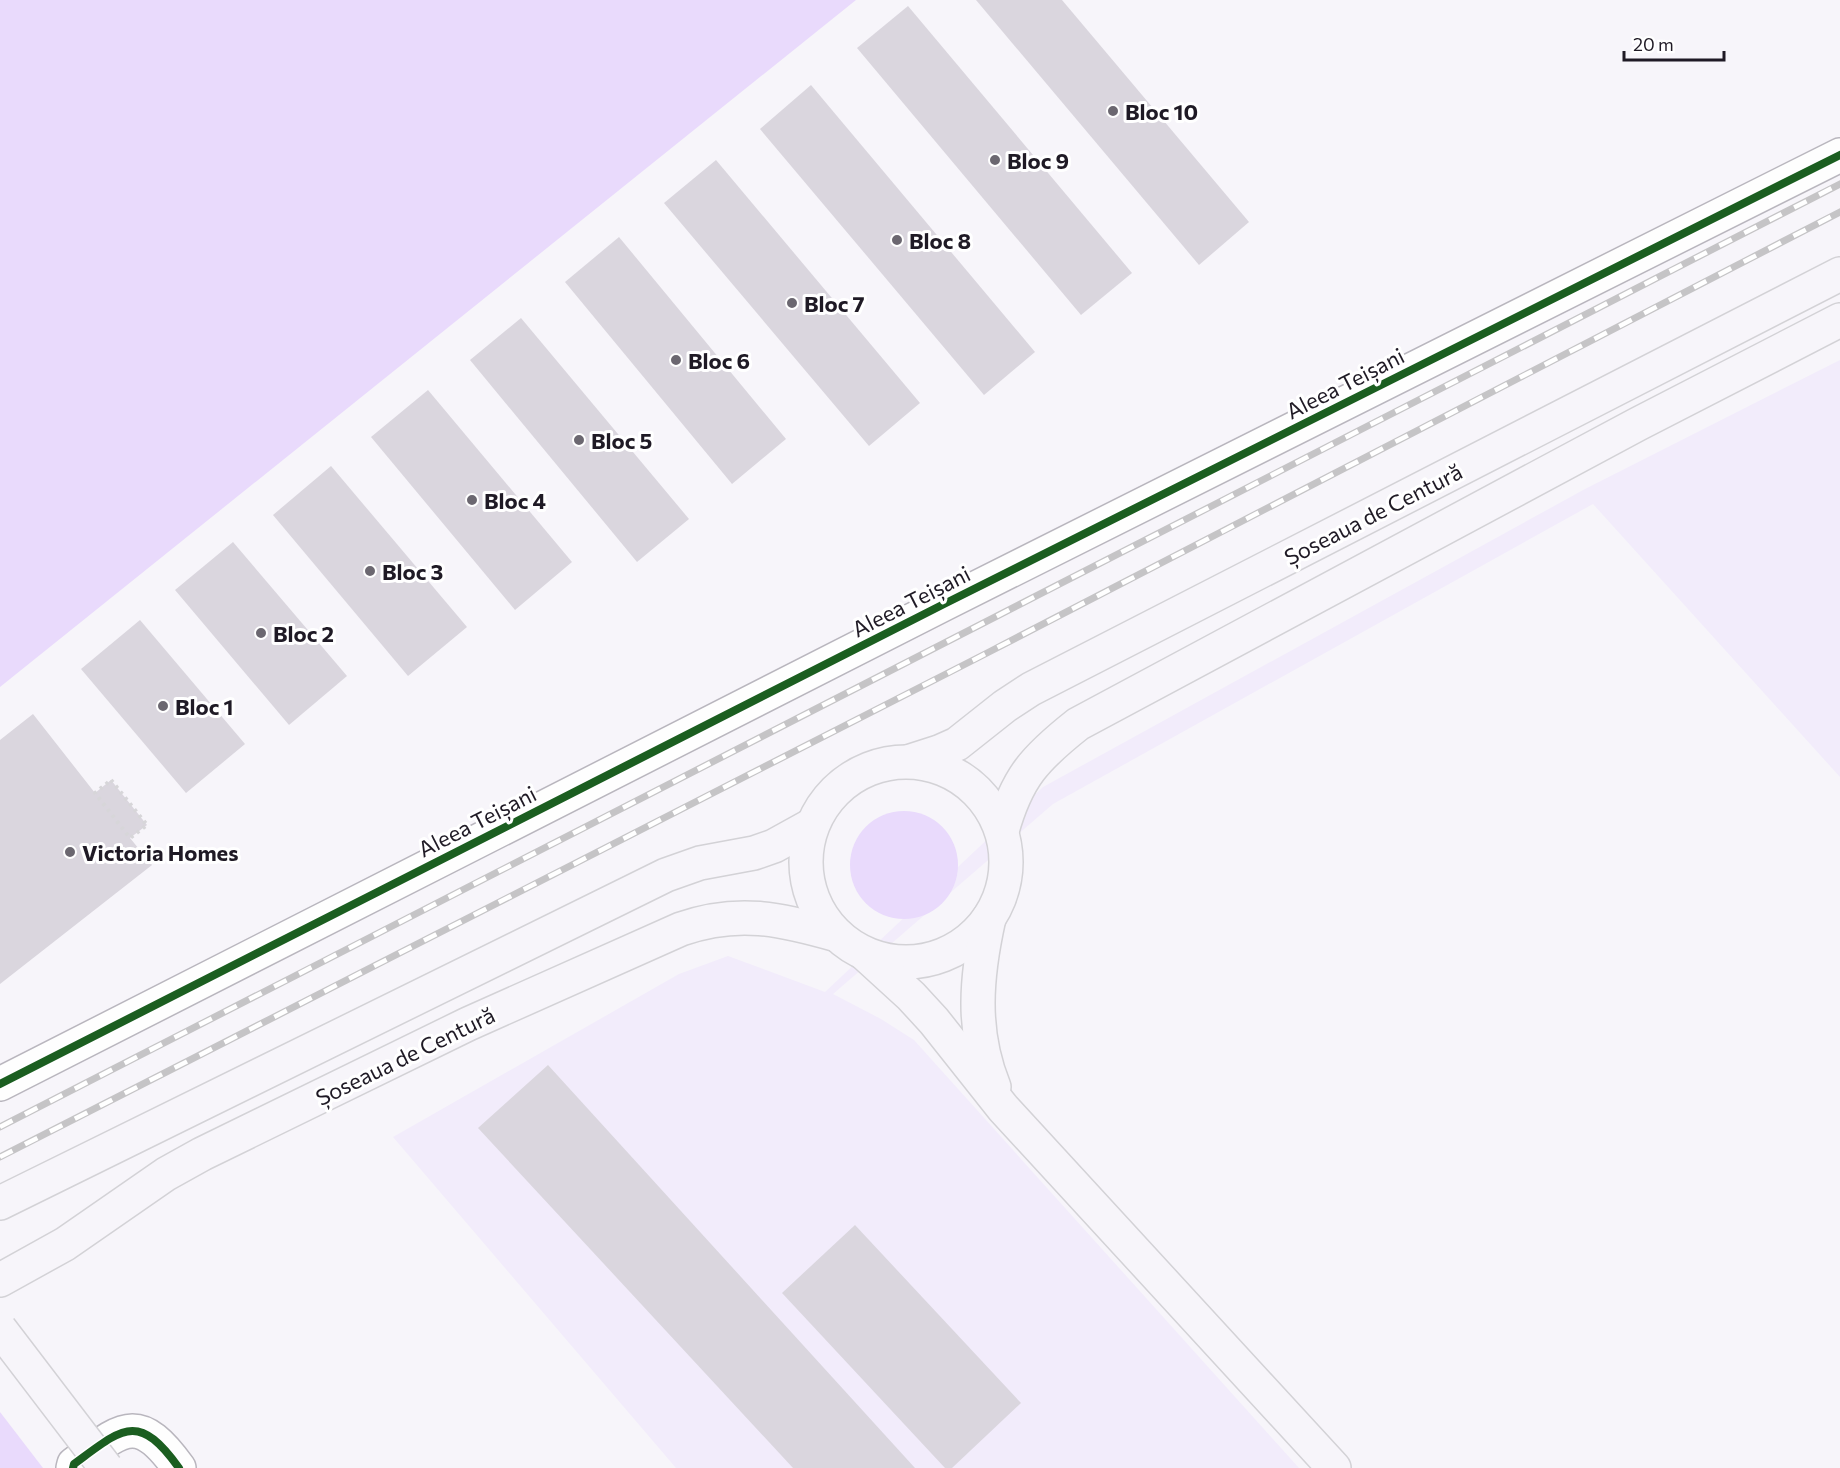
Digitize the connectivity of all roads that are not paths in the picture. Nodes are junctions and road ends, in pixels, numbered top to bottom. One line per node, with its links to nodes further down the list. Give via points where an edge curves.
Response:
1 (1840, 155): 10 (street, Aleea Teișani)
2 (1840, 274): 4 (main road, Șoseaua de Centură, via 1031,689 957,744)
3 (1840, 320): 6 (main road, Șoseaua de Centură, via 1078,724 1049,747 1025,774 1009,804)
4 (911, 761): 5 (main road, via 886,763 862,771 824,803); 6 (main road, via 957,775 987,802)
5 (812, 825): 8 (main road, via 806,854 808,884 818,912); 12 (main road, via 754,853 700,863 666,875)
6 (1002, 831): 7 (main road, via 1006,861 1002,891)
7 (989, 918): 9 (main road, via 947,954 920,961 892,961); 11 (main road, via 980,958 977,1012 990,1077)
8 (837, 935): 9 (main road); 13 (main road, Șoseaua de Centură, via 760,917 704,921 681,929 468,1024 202,1154 64,1244)
9 (865, 954): 11 (main road, via 911,996)
10 (0, 1084)
11 (1003, 1108): 18 (main road)
12 (0, 1203)
13 (0, 1280)
14 (0, 1329): 16 (main road, bridge)
15 (73, 1468): 17 (street, via 112,1436 127,1431 154,1437)
16 (106, 1468)
17 (179, 1468)
18 (1334, 1468)

